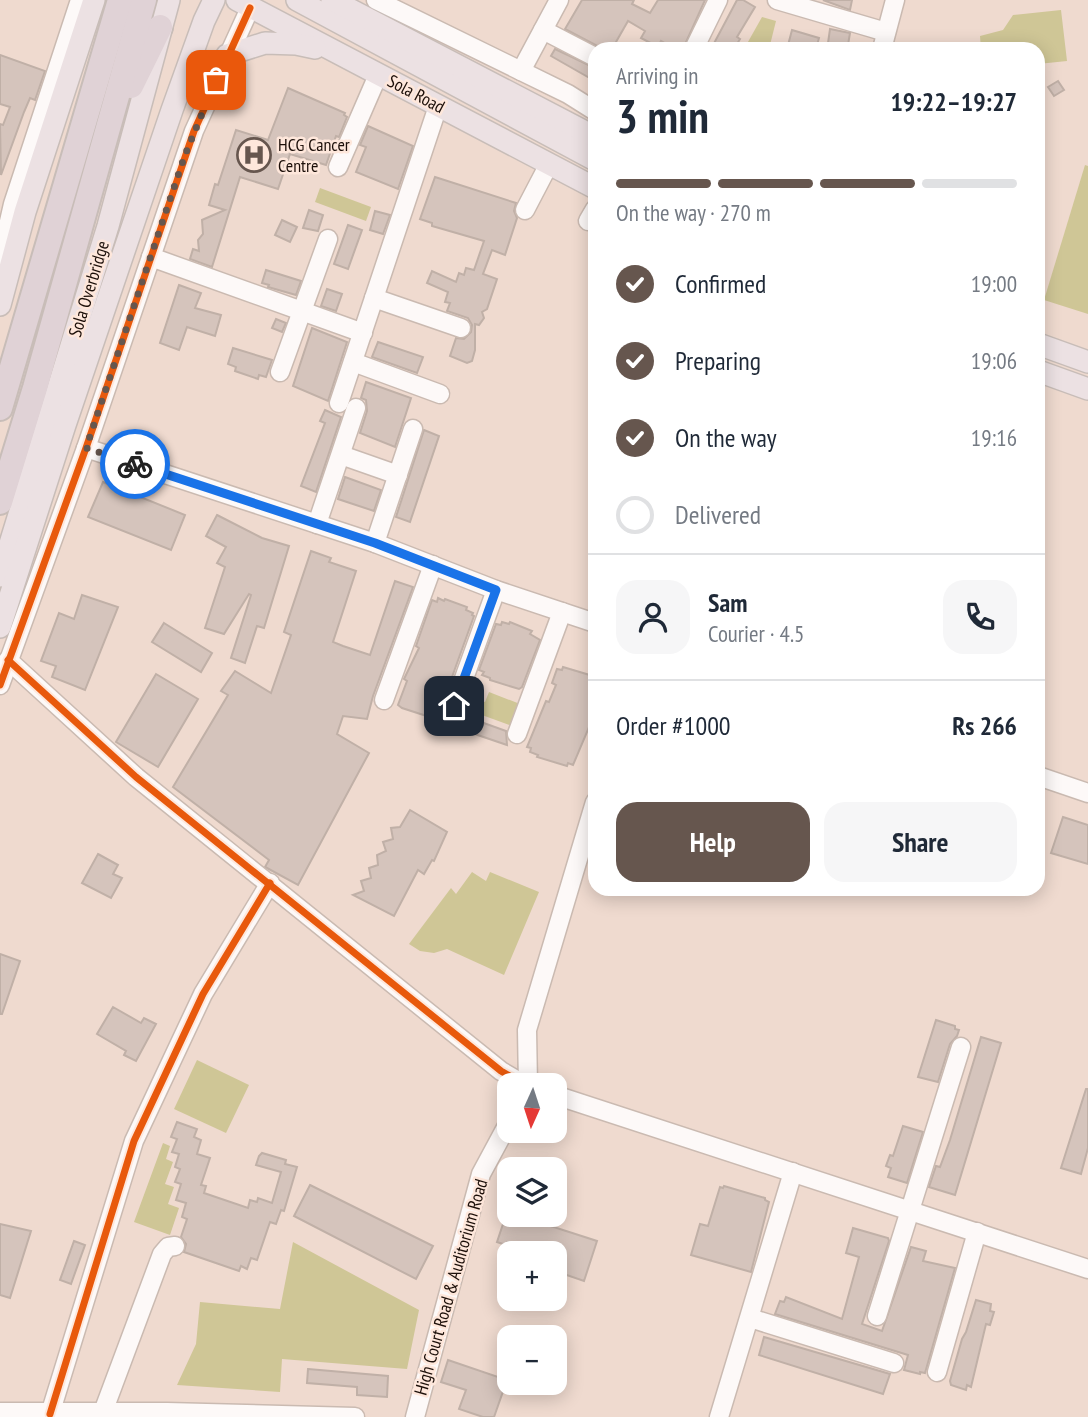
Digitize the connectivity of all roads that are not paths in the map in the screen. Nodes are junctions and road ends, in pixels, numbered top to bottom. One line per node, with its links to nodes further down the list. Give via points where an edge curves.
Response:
1 (80, 0): 32 (street)
2 (94, 0): 32 (main road)
3 (120, 0): 49 (highway)
4 (144, 0): 24 (highway, Sola Overbridge)
5 (169, 0): 15 (main road, Sola Overbridge)
6 (214, 0): 62 (main road, via 172,110)
7 (297, 0): 28 (main road, Sola Road)
8 (332, 0): 27 (main road)
9 (376, 0): 22 (street)
10 (559, 0): 16 (street)
11 (718, 0): 18 (street)
12 (777, 0): 17 (street)
13 (895, 0): 17 (street)
14 (244, 4): 19 (main road, Sola Road); 21 (street)
15 (160, 27): 24 (highway, via 132,86); 58 (main road, Sola Overbridge, via 108,226)
16 (543, 30): 20 (street); 22 (street)
17 (884, 41)
18 (697, 42)
19 (334, 52): 21 (main road, via 265,43); 23 (main road, Sola Road)
20 (588, 53)
21 (227, 55): 35 (street, via 194,131)
22 (521, 71): 26 (street)
23 (378, 75): 25 (main road, Sola Road); 30 (street)
24 (115, 102): 54 (highway, Sola Overbridge)
25 (438, 106): 29 (main road, Sola Road); 37 (street)
26 (588, 107)
27 (588, 133)
28 (588, 156)
29 (549, 164): 31 (main road, Sola Road); 33 (street)
30 (338, 167)
31 (588, 184)
32 (13, 205): 36 (street); 38 (main road)
33 (525, 210)
34 (328, 239): 39 (street)
35 (151, 257): 39 (street); 51 (street)
36 (0, 261)
37 (374, 298): 40 (street); 41 (street)
38 (0, 305)
39 (302, 311): 41 (street); 45 (street)
40 (460, 328)
41 (363, 333): 44 (street)
42 (1045, 346): 43 (main road)
43 (1087, 360)
44 (353, 362): 48 (street); 52 (street)
45 (280, 372)
46 (1045, 374): 47 (main road)
47 (1088, 389)
48 (440, 394)
49 (0, 408)
50 (413, 429): 53 (street)
51 (86, 448): 55 (street); 63 (street)
52 (341, 454): 53 (street); 55 (street)
53 (398, 475): 56 (street)
54 (0, 502)
55 (317, 524): 56 (street)
56 (375, 543): 57 (street)
57 (433, 565): 59 (street); 65 (street)
58 (0, 576)
59 (496, 590): 60 (street); 66 (street)
60 (562, 612): 61 (street); 67 (street)
61 (588, 621)
62 (0, 627)
63 (8, 660): 64 (street); 71 (street, via 136,777)
64 (0, 685)
65 (384, 700)
66 (454, 706)
67 (517, 734)
68 (1045, 778): 69 (street)
69 (1088, 793)
70 (588, 825): 74 (street, via 527,1030)
71 (270, 883): 73 (street); 88 (street, via 203,993 134,1141)
72 (961, 1047): 78 (street)
73 (505, 1073)
74 (526, 1073)
75 (567, 1099): 77 (street)
76 (498, 1143): 90 (street, High Court Road & Auditorium Road, via 481,1174)
77 (793, 1172): 78 (street); 83 (street)
78 (911, 1211): 79 (street); 82 (street)
79 (977, 1233): 81 (street); 85 (street)
80 (175, 1246): 87 (street, via 162,1254)
81 (1088, 1269)
82 (877, 1316)
83 (750, 1318): 84 (street); 91 (street)
84 (894, 1363)
85 (937, 1372)
86 (0, 1412): 88 (street)
87 (103, 1412): 88 (street); 89 (street)
88 (50, 1414)
89 (355, 1417)
90 (415, 1417)
91 (719, 1417)

